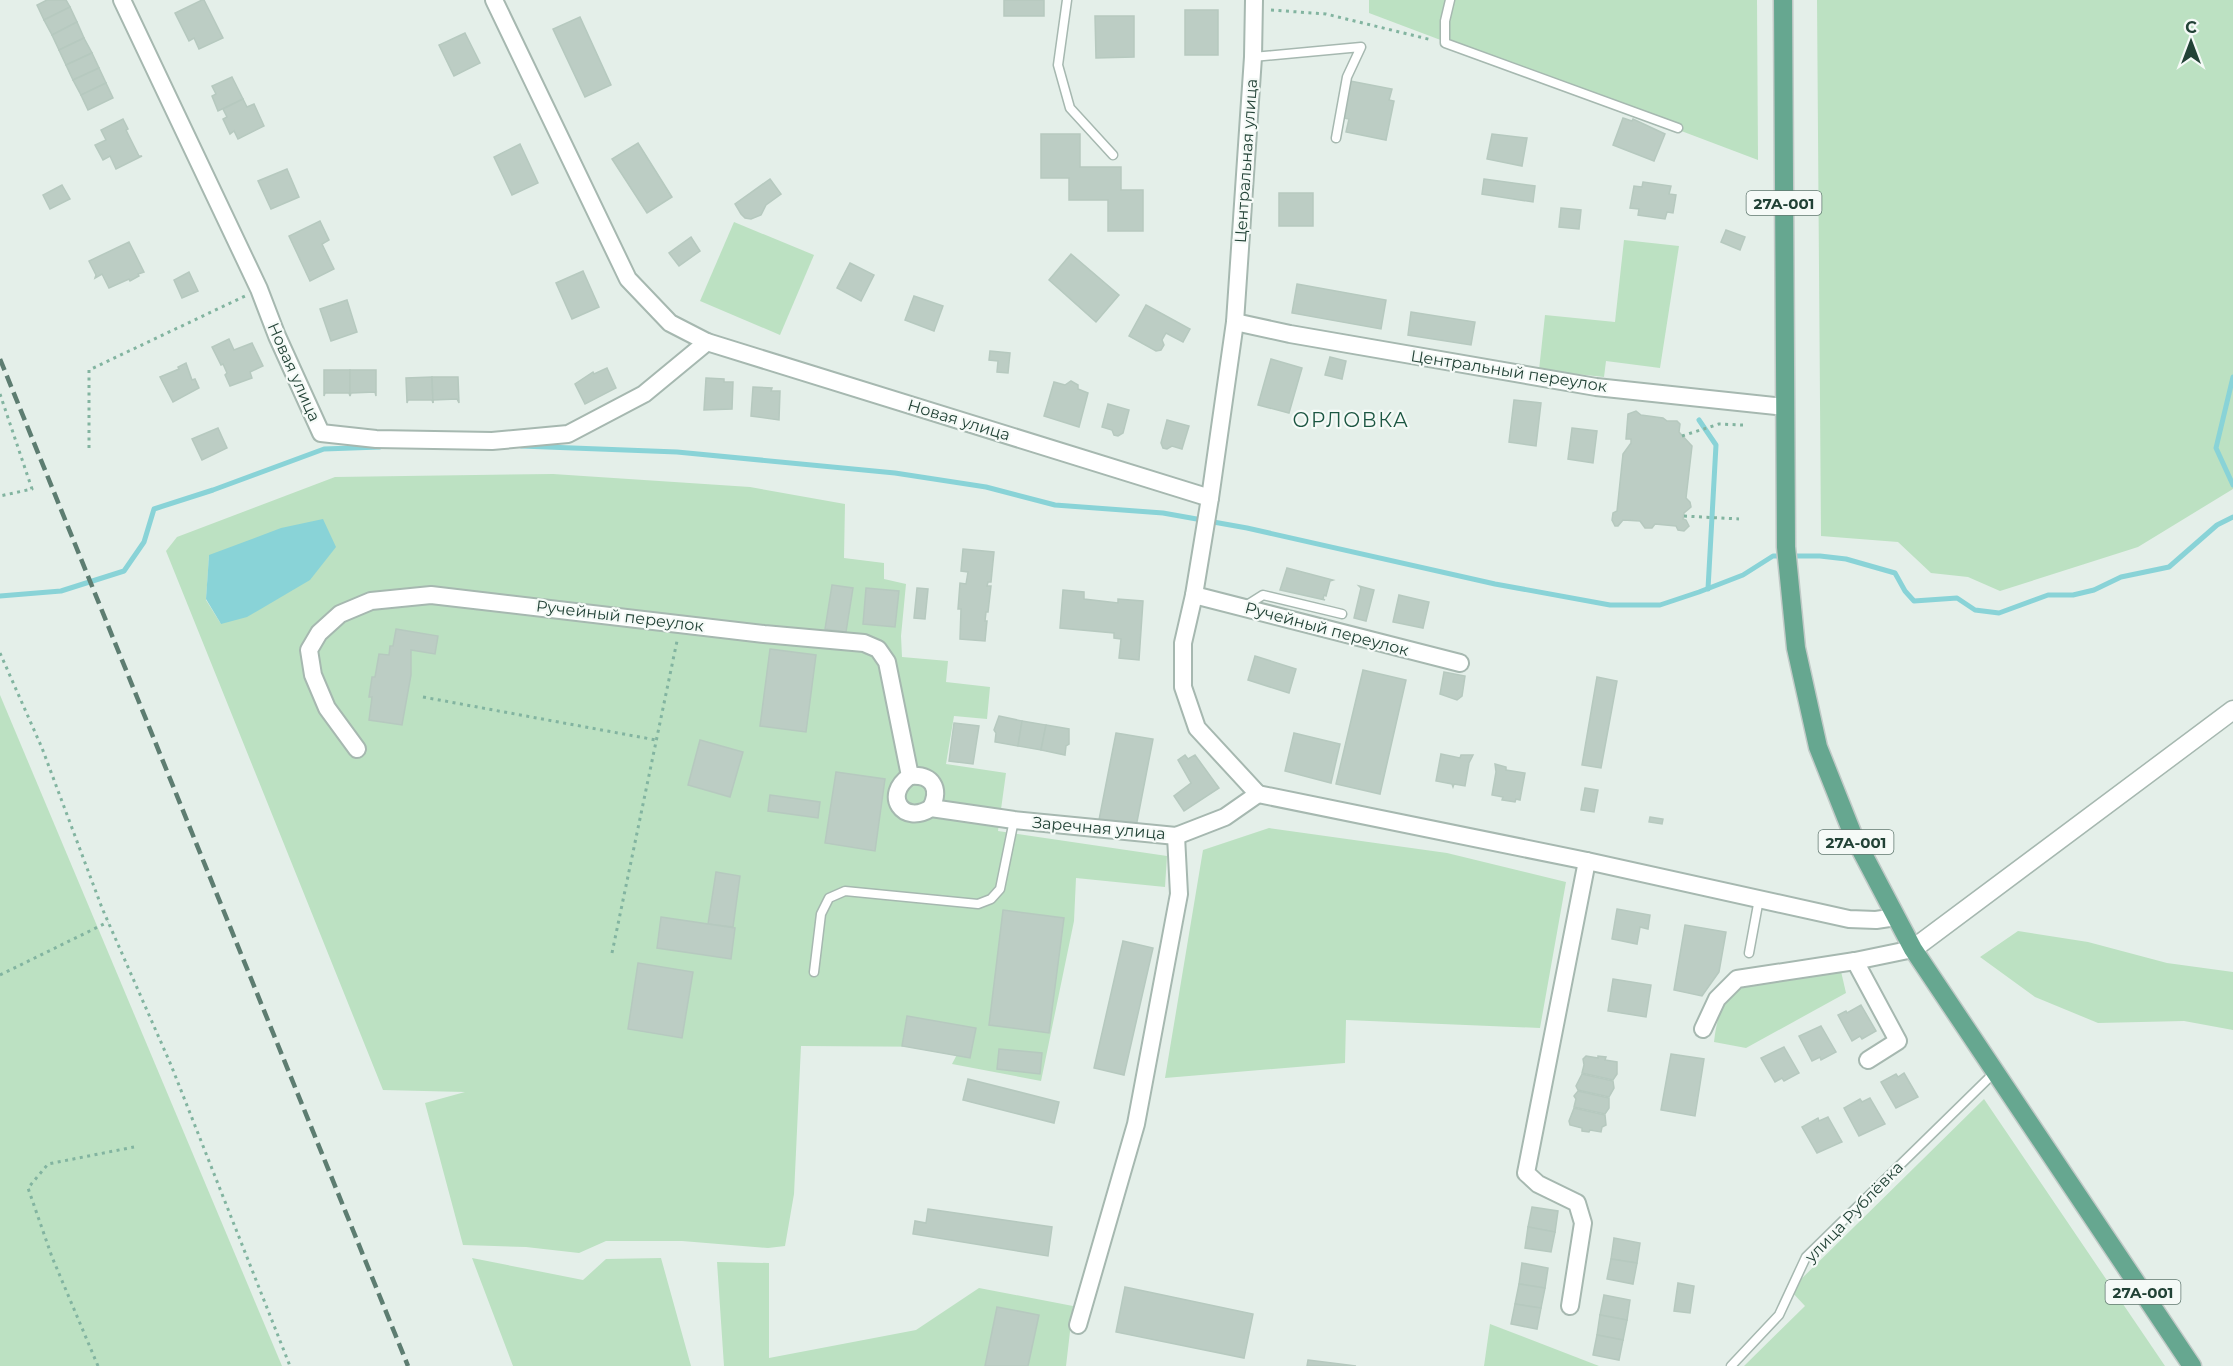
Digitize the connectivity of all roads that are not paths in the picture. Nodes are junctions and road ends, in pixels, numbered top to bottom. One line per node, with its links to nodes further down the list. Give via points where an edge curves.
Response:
1 (122, 0): 12 (street, Новая улица, via 259,289 321,433 376,439 492,441 568,434 644,394)
2 (494, 0): 12 (street, Новая улица, via 628,279 670,323)
3 (1067, 0): 10 (lane, via 1058,65 1070,108)
4 (1450, 0): 8 (lane, via 1445,43)
5 (1783, 0): 13 (main road, 27А-001)
6 (1254, 5): 7 (street, Центральная улица)
7 (1253, 57): 9 (lane, via 1361,47 1347,76); 11 (street, Центральная улица)
8 (1678, 128)
9 (1335, 138)
10 (1113, 155)
11 (1235, 322): 13 (street, Центральный переулок, via 1596,387); 14 (street, Центральная улица)
12 (707, 342): 14 (street, Новая улица)
13 (1785, 406): 28 (main road, 27А-001, via 1786,547 1796,648 1818,747 1853,835)
14 (1210, 498): 15 (street)
15 (1194, 595): 16 (street, Ручейный переулок); 22 (street, via 1183,643 1183,687 1197,728)
16 (1244, 607): 17 (lane, via 1263,595); 18 (street, Ручейный переулок)
17 (1342, 614)
18 (1460, 663)
19 (2233, 710): 29 (street)
20 (357, 749): 21 (street, Ручейный переулок, via 327,708 312,675 309,650 319,633 340,614 371,601 431,595 864,643 878,649 887,662)
21 (910, 776): 23 (street, via 920,775 935,788 936,799); 23 (street, Заречная улица, via 897,788 899,806 909,814 921,814)
22 (1258, 794): 25 (street, Заречная улица, via 1225,817); 26 (street)
23 (931, 808): 24 (street, Заречная улица)
24 (1014, 820): 25 (street, Заречная улица); 32 (lane, via 1000,889 991,899 978,904 845,891 829,898 821,914)
25 (1176, 836): 37 (street, via 1179,894 1136,1124)
26 (1587, 861): 27 (street); 36 (street, via 1526,1173 1538,1184 1577,1203 1583,1223)
27 (1759, 899): 28 (street, via 1849,919); 30 (lane)
28 (1896, 917): 29 (main road, 27А-001)
29 (1913, 949): 31 (street); 35 (main road, 27А-001)
30 (1749, 954)
31 (1855, 961): 33 (street, via 1737,979 1717,999); 34 (street, via 1898,1041)
32 (814, 972)
33 (1704, 1029)
34 (1868, 1060)
35 (1995, 1072): 38 (lane, улица Рублёвка, via 1806,1257 1779,1316); 39 (main road, 27А-001)
36 (1570, 1306)
37 (1078, 1325)
38 (1731, 1366)
39 (2192, 1366)

